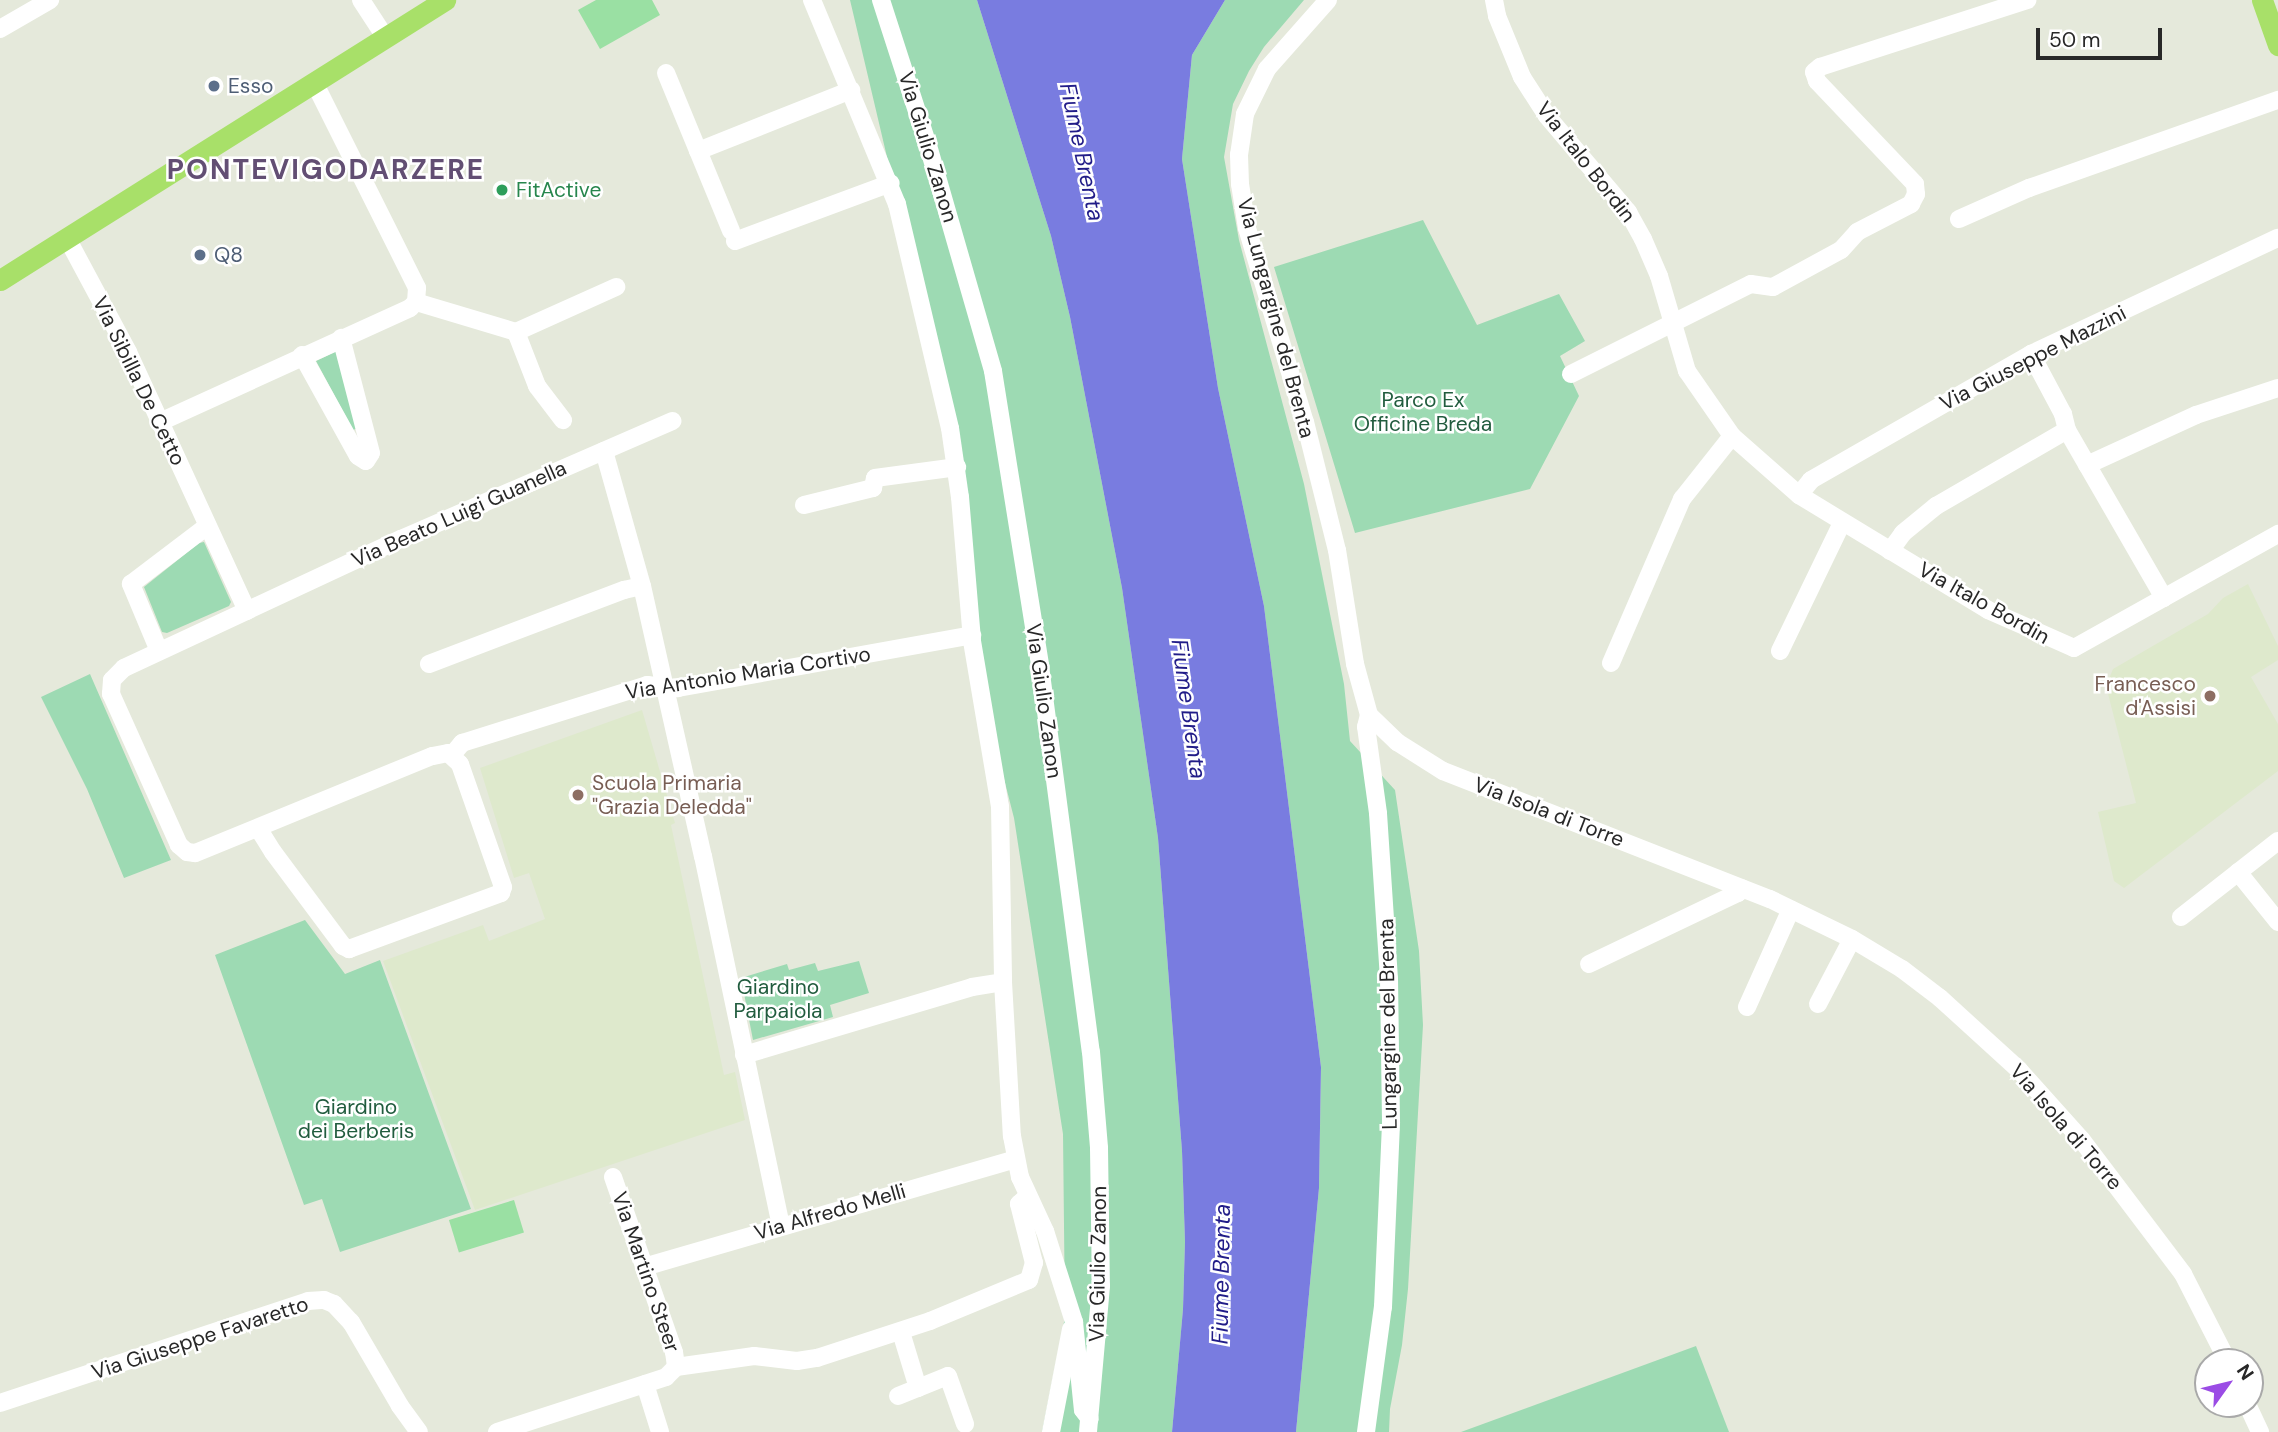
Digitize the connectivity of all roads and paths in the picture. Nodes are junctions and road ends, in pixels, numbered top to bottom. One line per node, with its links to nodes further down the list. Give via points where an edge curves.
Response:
1 (50, 0): 10 (street)
2 (361, 0): 11 (street)
3 (445, 0): 11 (main road)
4 (812, 0): 15 (street, Via Giulio Zanon)
5 (881, 0): 85 (street, Via Giulio Zanon, via 993,371 1040,666 1091,1052 1099,1148 1101,1286)
6 (1328, 0): 49 (street, Via Lungargine del Brenta, via 1267,69 1245,114 1239,174 1247,228 1305,422)
7 (1494, 0): 25 (street, Via Italo Bordin, via 1522,77 1547,116 1628,212 1659,276)
8 (2027, 0): 25 (street, via 1820,66 1814,72 1817,81 1915,184 1915,199 1857,232 1841,250 1773,287 1751,284)
9 (2262, 0): 12 (main road)
10 (0, 29)
11 (385, 37): 14 (main road)
12 (2278, 44)
13 (666, 73): 17 (street)
14 (314, 82): 21 (main road); 24 (street, via 417,288)
15 (851, 90): 17 (street); 18 (street, Via Giulio Zanon)
16 (2278, 100): 19 (street, via 2029,188)
17 (698, 151): 18 (street, via 733,236)
18 (891, 183): 39 (street, Via Giulio Zanon, via 925,312)
19 (1959, 219)
20 (2278, 237): 28 (street, Via Giuseppe Mazzini)
21 (67, 238): 22 (main road); 34 (street, Via Sibilla De Cetto)
22 (0, 279)
23 (616, 287): 26 (street)
24 (416, 302): 26 (street); 27 (street)
25 (1673, 322): 30 (street); 36 (street, Via Italo Bordin, via 1685,366)
26 (516, 332): 32 (street, via 537,386)
27 (341, 338): 29 (street); 29 (street, via 371,453 366,461 358,456)
28 (2031, 354): 35 (street); 40 (street, Via Giuseppe Mazzini, via 1811,480)
29 (302, 355): 34 (street)
30 (1571, 374)
31 (2278, 388): 38 (street, via 2196,415)
32 (563, 420)
33 (673, 421): 37 (street, Via Beato Luigi Guanella)
34 (160, 422): 43 (street, Via Sibilla De Cetto)
35 (2067, 430): 38 (street); 45 (street, via 1936,506 1903,533)
36 (1732, 436): 40 (street, Via Italo Bordin); 53 (street, via 1682,499)
37 (604, 452): 46 (street); 48 (street, Via Beato Luigi Guanella, via 413,533)
38 (2087, 464): 47 (street)
39 (957, 467): 41 (street, via 875,478 873,488); 50 (street, Via Giulio Zanon)
40 (1798, 495): 42 (street, Via Italo Bordin)
41 (804, 505)
42 (1842, 523): 45 (street, Via Italo Bordin); 52 (street)
43 (207, 526): 48 (street, Via Sibilla De Cetto); 51 (street, via 131,584)
44 (2278, 534): 47 (street, Via Italo Bordin)
45 (1890, 551): 47 (street, Via Italo Bordin, via 1988,610 2074,648)
46 (642, 586): 54 (street); 55 (street)
47 (2164, 598)
48 (247, 611): 51 (street)
49 (1349, 618): 56 (street, Lungargine del Brenta)
50 (972, 635): 55 (street, Via Antonio Maria Cortivo, via 716,682); 67 (street, Via Giulio Zanon, via 1000,806)
51 (159, 651): 58 (street, Via Antonio Maria Cortivo, via 117,674 111,694 179,845 195,853)
52 (1780, 651)
53 (1611, 663)
54 (429, 664)
55 (663, 687): 57 (street, Via Antonio Maria Cortivo, via 647,685 533,719 462,743); 70 (street)
56 (1368, 715): 61 (street, Via Isola di Torre, via 1397,742 1451,775); 90 (street, Lungargine del Brenta, via 1389,979 1391,1122 1383,1307)
57 (452, 755): 58 (street, Via Antonio Maria Cortivo, via 432,755); 58 (street, via 476,806 503,887 501,893 349,949)
58 (258, 828)
59 (2278, 841): 60 (street)
60 (2238, 872): 63 (street); 64 (street)
61 (1742, 888): 62 (street, Via Isola di Torre); 66 (street)
62 (1791, 909): 65 (street, Via Isola di Torre); 69 (street)
63 (2181, 917)
64 (2278, 922)
65 (1852, 939): 68 (street); 78 (street, Via Isola di Torre, via 1949,1005 2019,1070 2081,1139 2183,1274)
66 (1589, 964)
67 (1003, 982): 70 (street, via 972,987); 71 (street, Via Giulio Zanon)
68 (1818, 1004)
69 (1747, 1007)
70 (744, 1055): 74 (street)
71 (1015, 1159): 73 (street, Via Giulio Zanon); 74 (street, Via Alfredo Melli)
72 (613, 1177): 75 (street, Via Martino Steer)
73 (1028, 1196): 76 (street, Via Giulio Zanon, via 1055,1259); 77 (street, via 1019,1204 1034,1262 1029,1280)
74 (782, 1226): 75 (street, Via Alfredo Melli)
75 (644, 1267): 79 (street, Via Martino Steer)
76 (1074, 1322): 85 (street, Via Giulio Zanon, via 1083,1410); 89 (street, Via Giulio Zanon)
77 (901, 1332): 79 (street, via 817,1358 797,1361 754,1356); 81 (street)
78 (2221, 1348)
79 (676, 1367): 80 (street, via 666,1377)
80 (645, 1384): 87 (street); 88 (street)
81 (918, 1388): 82 (street); 84 (street, via 948,1376)
82 (898, 1396)
83 (0, 1403): 86 (street, Via Giuseppe Favaretto, via 308,1301 324,1300 351,1322)
84 (965, 1424)
85 (1089, 1425)
86 (419, 1432)
87 (496, 1432)
88 (660, 1432)
89 (1051, 1432)
90 (1366, 1432)

